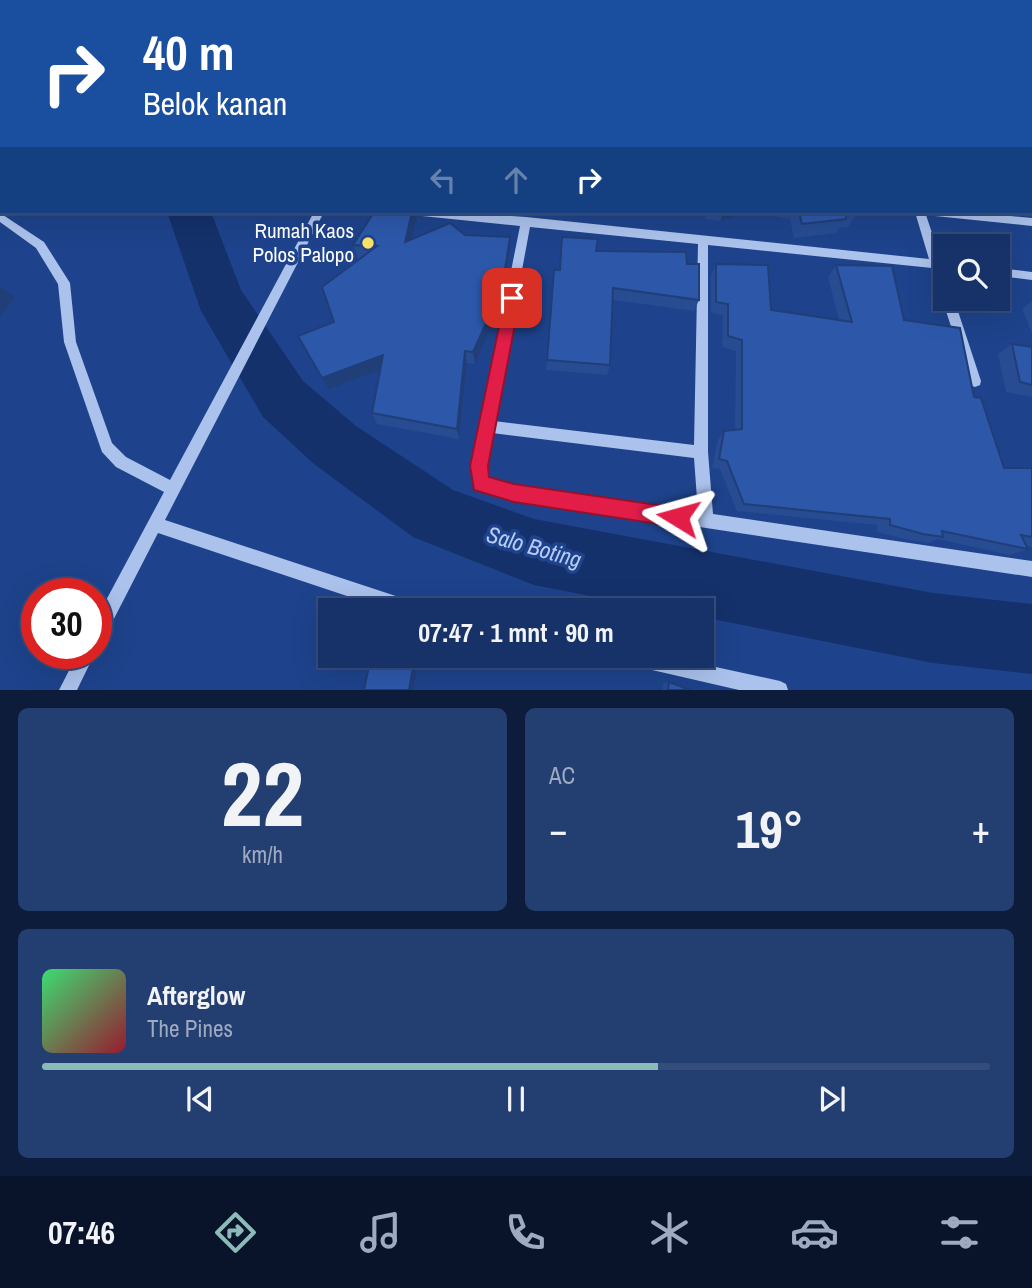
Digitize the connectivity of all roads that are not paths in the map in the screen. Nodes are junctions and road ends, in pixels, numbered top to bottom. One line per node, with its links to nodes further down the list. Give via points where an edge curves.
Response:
1 (314, 214): 17 (street, via 287,277)
2 (445, 214): 6 (street)
3 (921, 214): 9 (street)
4 (954, 214): 7 (street)
5 (0, 217): 17 (street, via 40,245 64,283 70,342 107,447 121,463)
6 (526, 221): 8 (street); 15 (street)
7 (1032, 222)
8 (703, 239): 10 (street); 16 (street)
9 (933, 245)
10 (933, 264)
11 (1010, 273): 12 (street)
12 (1032, 276)
13 (952, 311): 14 (street)
14 (975, 381)
15 (488, 426): 16 (street); 18 (street, via 478,477 486,487)
16 (701, 452): 18 (street)
17 (174, 490): 19 (street)
18 (706, 521): 20 (street)
19 (156, 525): 21 (street); 22 (street)
20 (1032, 569)
21 (378, 598)
22 (112, 606)
23 (680, 668): 26 (street)
24 (78, 669): 25 (street)
25 (67, 690)
26 (780, 690)

